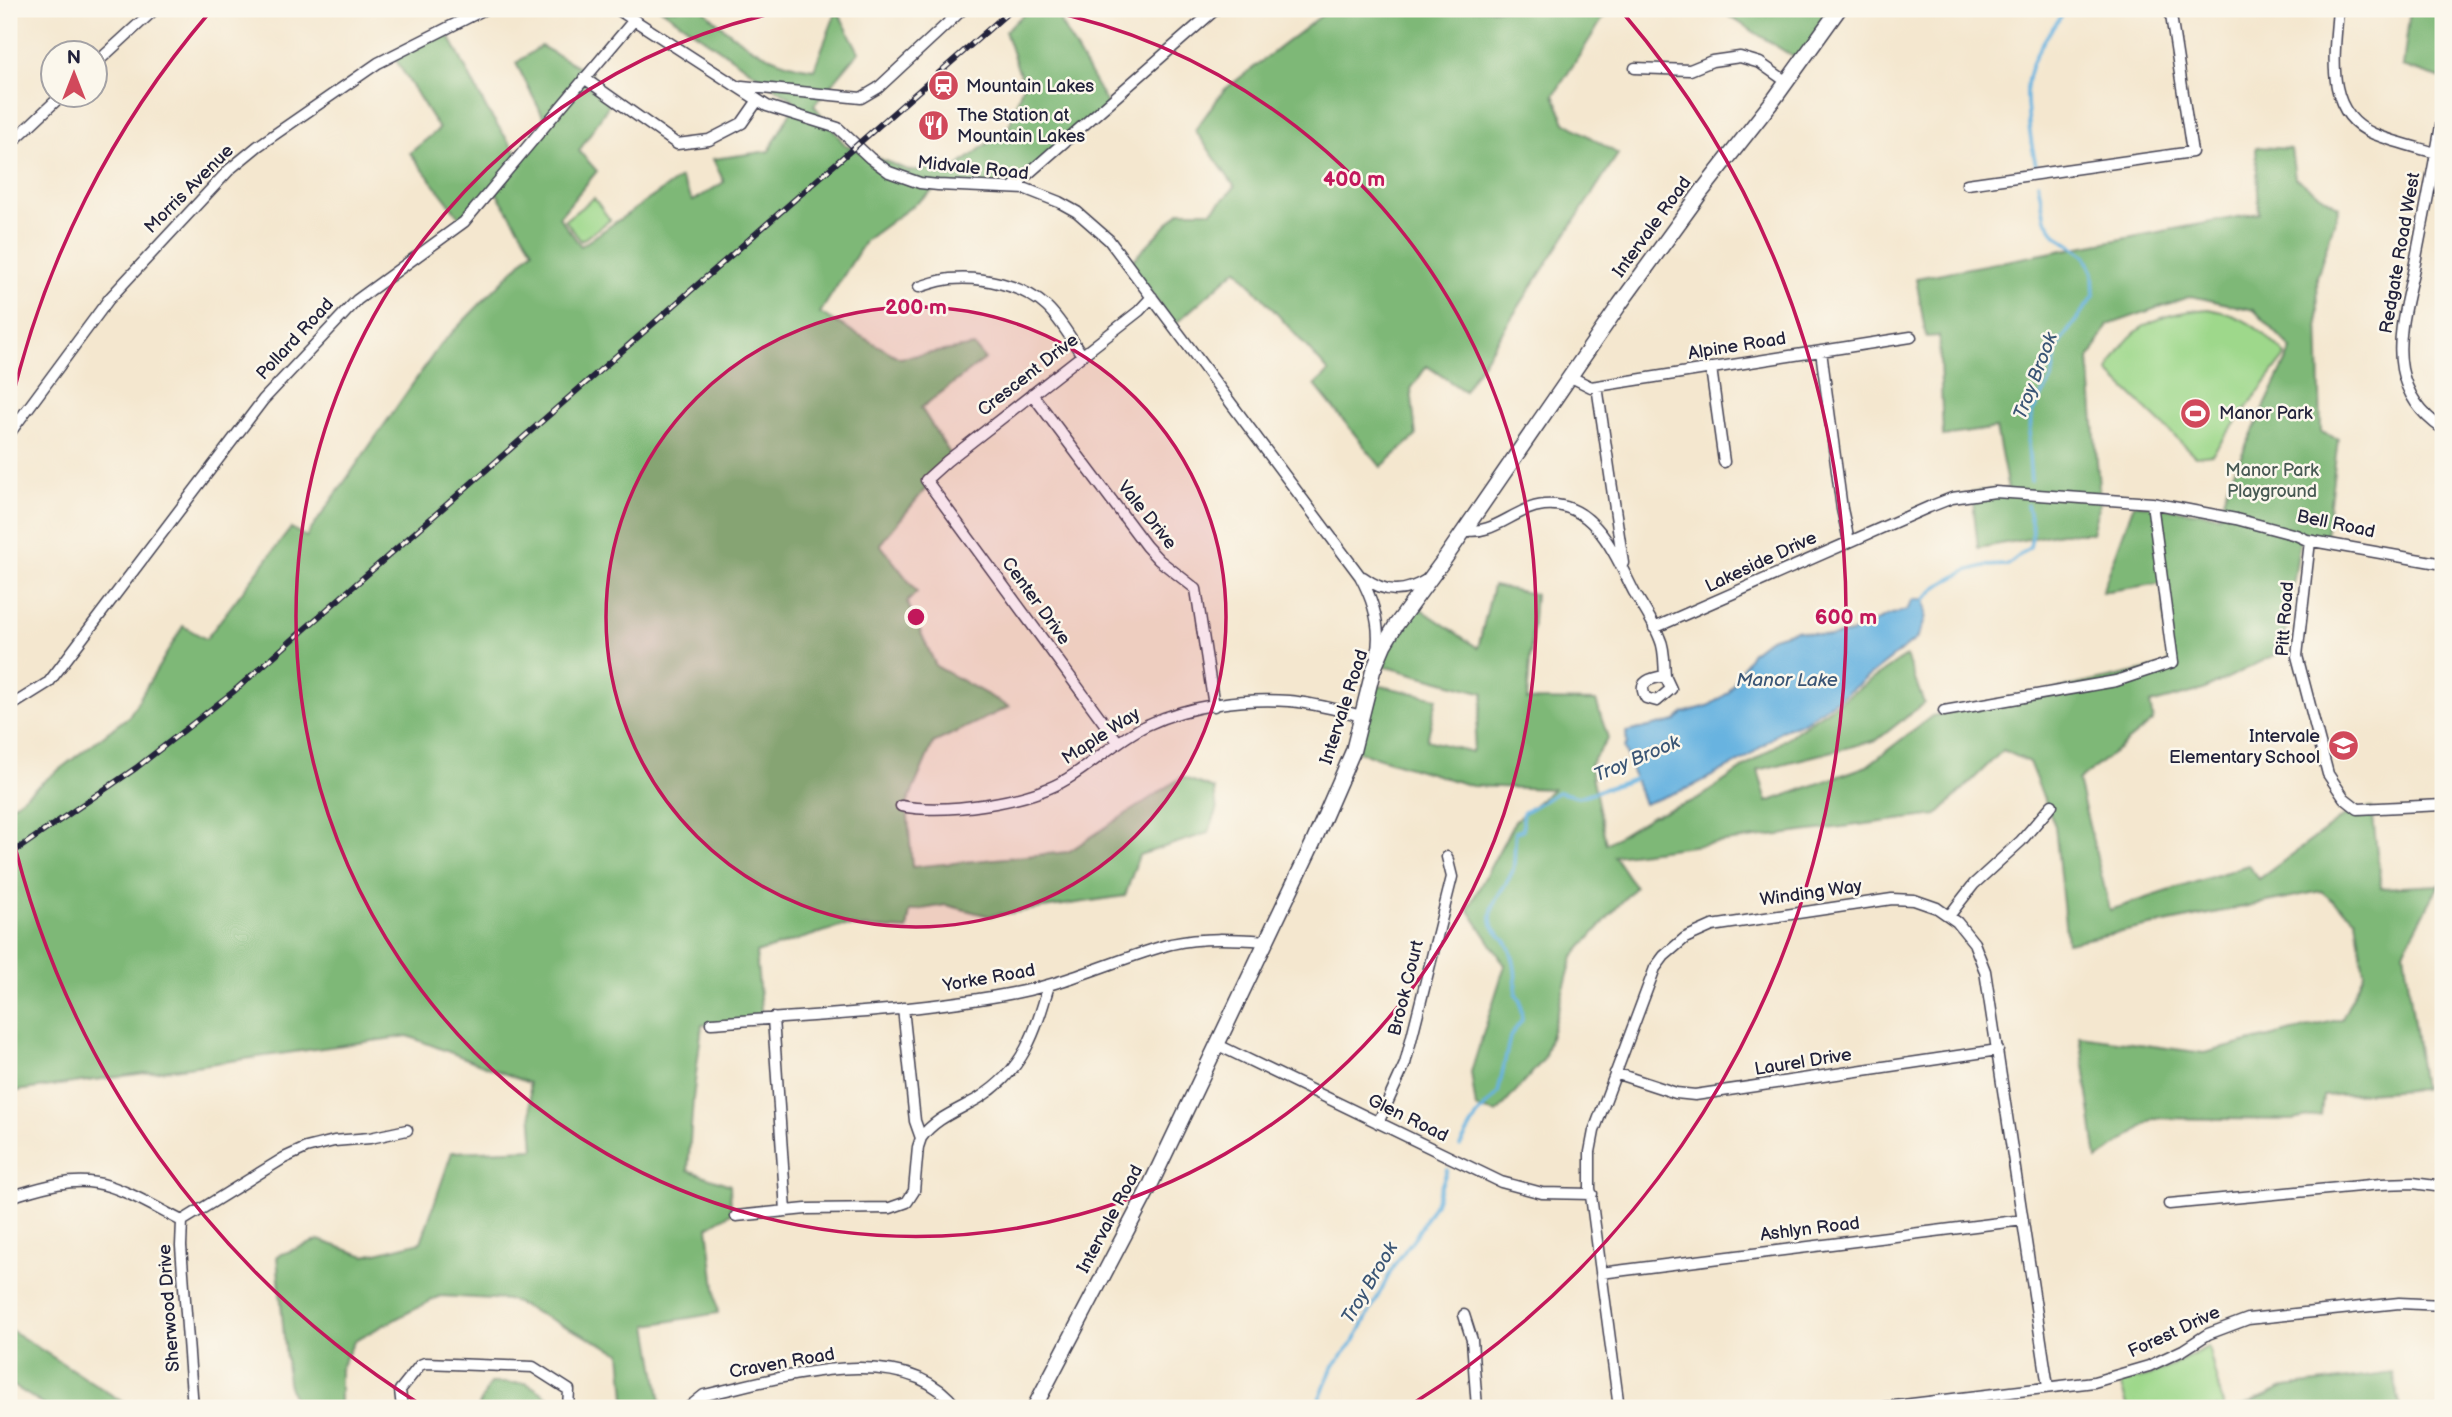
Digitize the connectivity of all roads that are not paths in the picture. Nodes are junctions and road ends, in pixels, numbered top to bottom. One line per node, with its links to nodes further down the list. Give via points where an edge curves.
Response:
1 (155, 9): 10 (street)
2 (485, 9): 32 (street, Morris Avenue, via 378,63 230,169 109,299)
3 (617, 9): 9 (street, Midvale Road)
4 (963, 9): 14 (street, via 878,88 861,98)
5 (1216, 9): 21 (street)
6 (1839, 9): 13 (street, Intervale Road)
7 (2170, 9): 20 (street, via 2192,152)
8 (2338, 9): 19 (street, Redgate Road West, via 2335,78 2346,111 2373,134)
9 (634, 20): 12 (street, Pollard Road); 14 (street, Midvale Road)
10 (108, 52)
11 (1635, 68): 13 (street, via 1689,70 1740,57 1760,63)
12 (584, 78): 15 (street, via 677,144 709,140 742,122); 48 (street, Pollard Road, via 464,222 357,300 308,349 247,420 49,682)
13 (1787, 82): 28 (street, Intervale Road)
14 (738, 86): 15 (street, Midvale Road)
15 (758, 100): 21 (street, Midvale Road, via 838,128 877,164 903,177 937,185)
16 (47, 108): 18 (street)
17 (2443, 114): 19 (street, Redgate Road West)
18 (9, 145)
19 (2436, 153): 31 (street, Redgate Road West, via 2400,360 2413,398)
20 (1967, 184)
21 (1013, 187): 23 (street, Midvale Road, via 1059,202 1089,220)
22 (919, 287): 26 (street, via 963,278 1026,293 1048,307)
23 (1152, 297): 26 (street, Crescent Drive); 42 (street, Midvale Road)
24 (1912, 337): 25 (street, Alpine Road)
25 (1821, 351): 27 (street, Alpine Road); 38 (street)
26 (1082, 355): 30 (street, Crescent Drive)
27 (1711, 368): 29 (street, Alpine Road); 33 (street)
28 (1569, 376): 29 (street, Alpine Road); 37 (street, Intervale Road)
29 (1597, 386): 41 (street)
30 (1032, 394): 34 (street, Crescent Drive); 47 (street, Vale Drive, via 1146,546 1196,589)
31 (2443, 429)
32 (9, 434)
33 (1724, 462)
34 (926, 481): 51 (street, Center Drive)
35 (2139, 502): 36 (street, Bell Road); 38 (street, Lakeside Drive, via 2009,492 1973,494 1952,498)
36 (2152, 503): 39 (street, Bell Road, via 2236,519); 49 (street, via 2173,662 2116,681)
37 (1464, 530): 41 (street, via 1475,533 1492,528 1530,508 1565,507 1595,525); 43 (street, Intervale Road)
38 (1849, 541): 44 (street, Lakeside Drive)
39 (2310, 541): 40 (street, Bell Road); 52 (street, Pitt Road, via 2297,656 2328,774 2358,809)
40 (2443, 564)
41 (1624, 573): 44 (street)
42 (1360, 576): 43 (street, Midvale Road, via 1389,590 1413,588); 45 (street, Midvale Road, via 1378,628)
43 (1430, 578): 45 (street, Intervale Road, via 1396,625)
44 (1654, 628): 46 (street, via 1662,641)
45 (1373, 671): 50 (street, Intervale Road)
46 (1665, 676)
47 (1214, 706): 50 (street, Maple Way, via 1289,701); 51 (street, Maple Way, via 1169,716)
48 (9, 707)
49 (1944, 711)
50 (1362, 716): 57 (street, Intervale Road, via 1350,760)
51 (1118, 742): 53 (street, Maple Way, via 1048,789 993,803 924,810)
52 (2443, 805)
53 (901, 806)
54 (2052, 806): 56 (street, via 1974,884)
55 (1447, 857): 65 (street, Brook Court, via 1452,877 1405,1064)
56 (1949, 916): 63 (street, Winding Way, via 1967,933 1981,957); 64 (street, Winding Way, via 1927,904 1892,899 1697,931 1674,946 1655,968)
57 (1267, 941): 58 (street, Yorke Road, via 1171,944); 62 (street, Intervale Road)
58 (1049, 985): 59 (street, Yorke Road); 67 (street, via 1037,1027 1013,1069 980,1097 933,1124)
59 (903, 1007): 60 (street, Yorke Road); 67 (street, via 915,1121)
60 (773, 1018): 61 (street, Yorke Road); 72 (street)
61 (711, 1023)
62 (1218, 1045): 65 (street, Glen Road); 85 (street, Intervale Road, via 1149,1190)
63 (1998, 1050): 64 (street, Laurel Drive, via 1695,1095); 74 (street, Winding Way)
64 (1615, 1073): 69 (street, Winding Way, via 1590,1152)
65 (1378, 1123): 69 (street, Glen Road, via 1511,1186 1542,1193)
66 (407, 1130): 75 (street, via 306,1148)
67 (921, 1138): 72 (street, via 913,1193 906,1202 890,1208)
68 (2443, 1186): 71 (street, via 2381,1184)
69 (1592, 1194): 76 (street, Winding Way)
70 (9, 1197): 75 (street, Sherwood Drive, via 50,1185 96,1183)
71 (2169, 1204)
72 (786, 1211): 73 (street)
73 (736, 1216)
74 (2023, 1220): 76 (street, Ashlyn Road); 79 (street, Winding Way)
75 (182, 1221): 80 (street, Sherwood Drive)
76 (1601, 1273): 87 (street, Winding Way)
77 (2443, 1305): 79 (street, Forest Drive, via 2399,1303 2248,1319 2208,1334 2150,1366 2094,1382)
78 (1464, 1315): 86 (street, via 1472,1340)
79 (2048, 1387): 88 (street, Forest Drive)
80 (193, 1408)
81 (402, 1408): 82 (street, via 400,1391 425,1363 533,1367 569,1390)
82 (568, 1408)
83 (688, 1408): 84 (street, Craven Road, via 705,1395 827,1370 873,1369 917,1377 942,1391)
84 (957, 1408)
85 (1034, 1408)
86 (1477, 1408)
87 (1619, 1408)
88 (1878, 1408)

